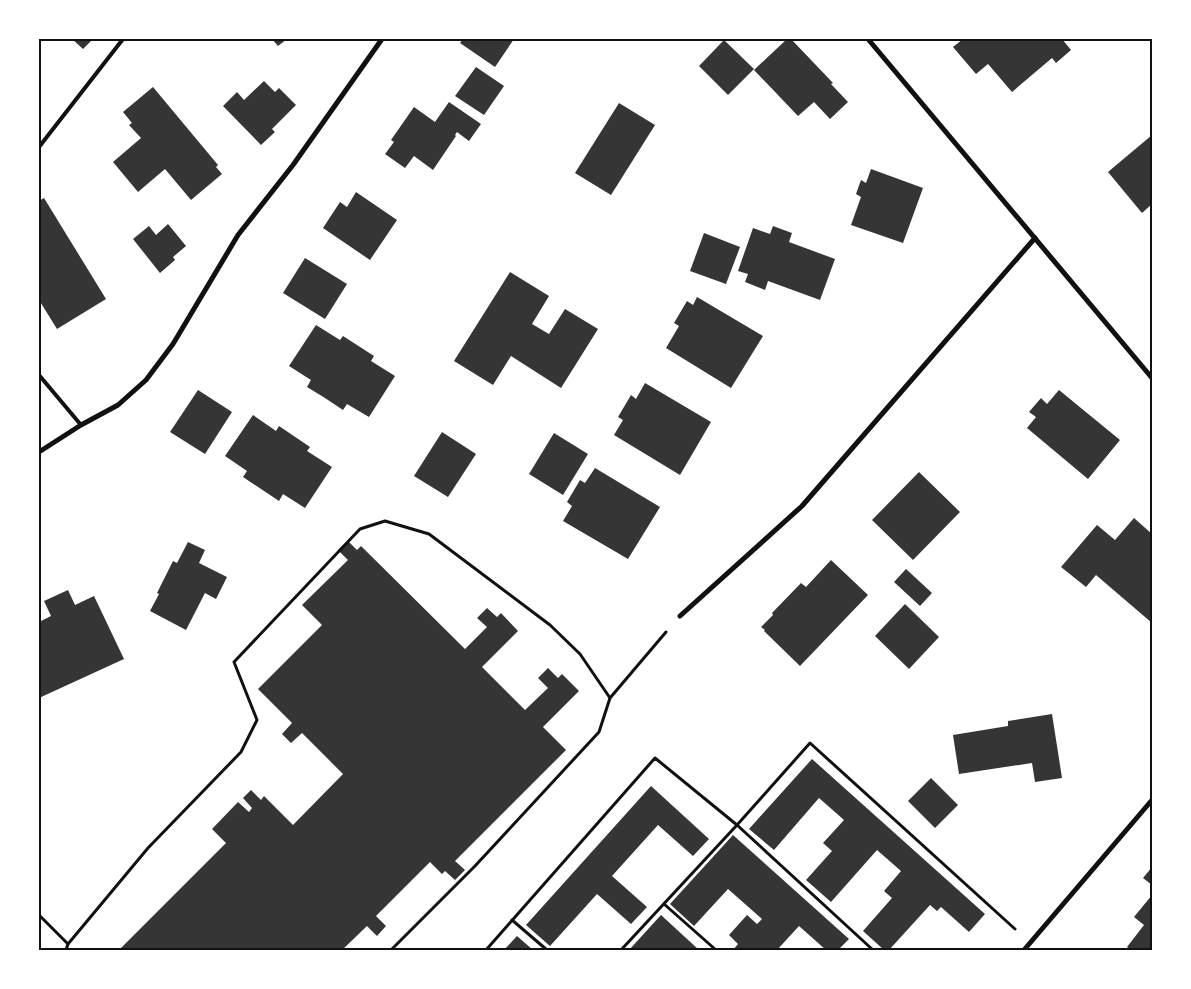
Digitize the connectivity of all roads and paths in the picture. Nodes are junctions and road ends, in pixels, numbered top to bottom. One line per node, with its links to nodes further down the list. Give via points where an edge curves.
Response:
1 (123, 39): 4 (lane)
2 (382, 39): 8 (street, via 293,165 238,235 173,344 146,380 118,405)
3 (868, 39): 5 (street)
4 (39, 147)
5 (1035, 238): 7 (street); 10 (street, via 802,506)
6 (39, 375): 8 (lane)
7 (1152, 378)
8 (81, 425): 9 (street)
9 (39, 452)
10 (680, 616): 11 (path)
11 (610, 698): 18 (path, via 580,654 550,625 429,534 385,521 360,529 234,662 257,720 241,752 148,848); 20 (path, via 598,732 475,866)
12 (1152, 800): 17 (street)
13 (737, 825): 14 (path); 16 (path, via 655,758); 17 (path, via 810,743); 25 (path)
14 (664, 904): 23 (path); 24 (path)
15 (39, 915): 18 (path)
16 (512, 920): 21 (path); 22 (path)
17 (1030, 943): 26 (street)
18 (68, 944): 19 (path)
19 (66, 950)
20 (391, 950)
21 (486, 950)
22 (547, 950)
23 (621, 950)
24 (716, 950)
25 (873, 950)
26 (1024, 950)

